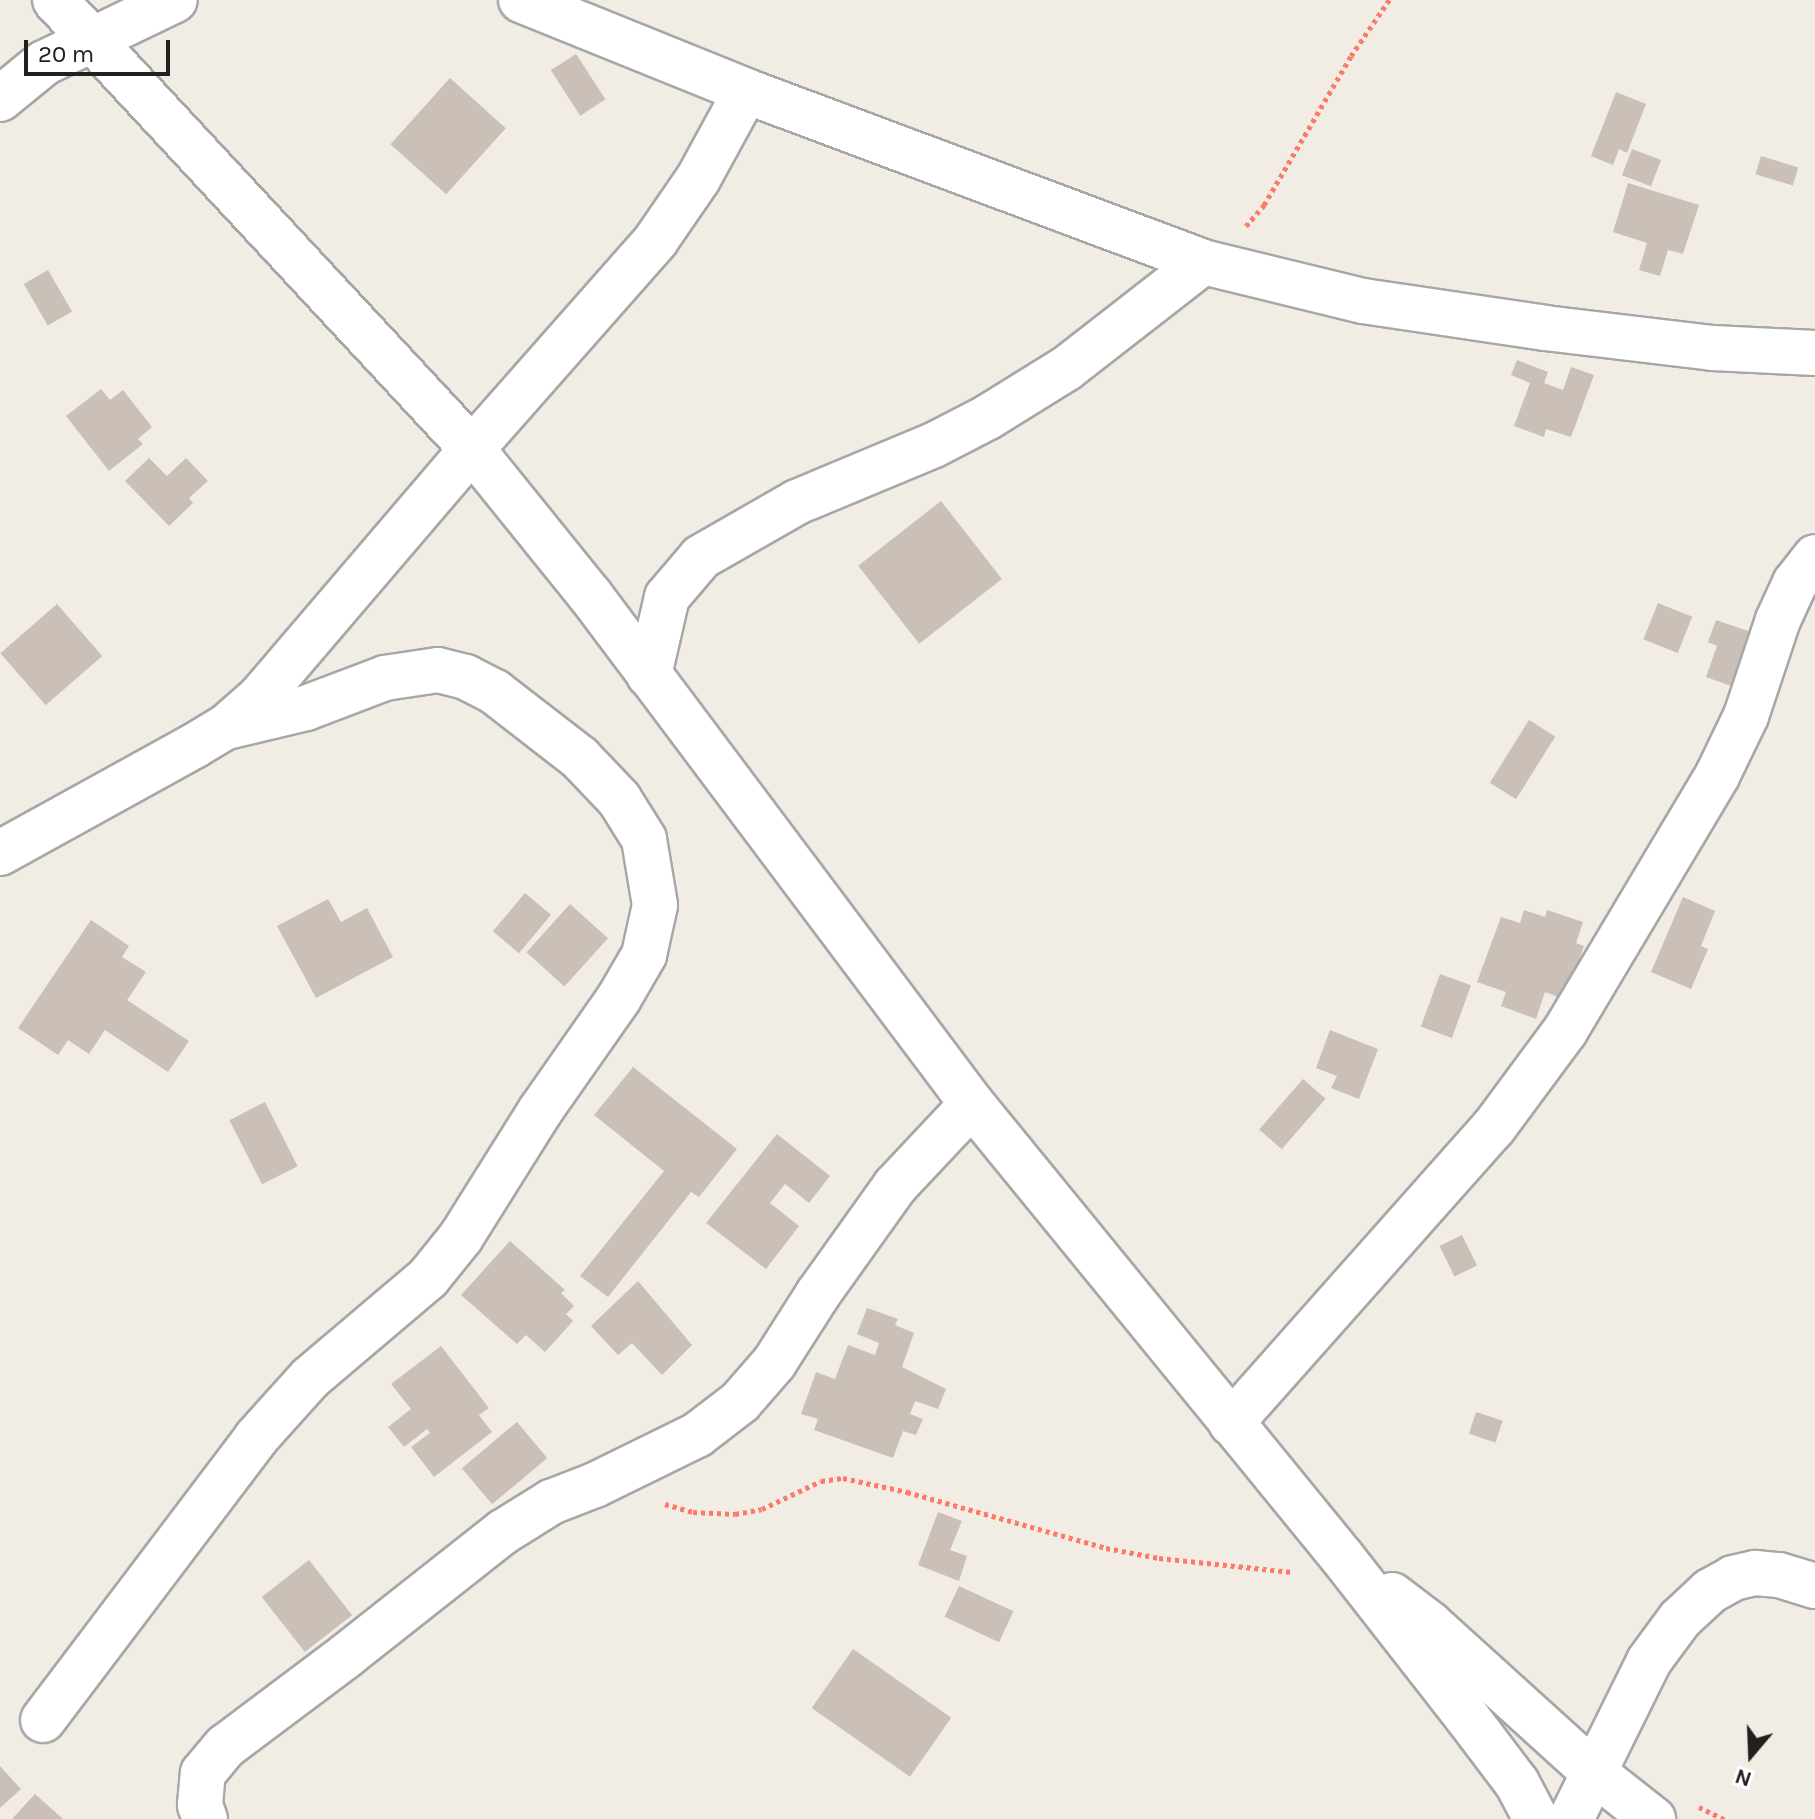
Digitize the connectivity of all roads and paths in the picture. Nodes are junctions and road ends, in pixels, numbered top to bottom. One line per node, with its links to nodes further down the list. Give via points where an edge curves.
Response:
1 (55, 0): 5 (street)
2 (175, 0): 5 (street)
3 (521, 0): 6 (street)
4 (1389, 0): 8 (path, via 1264,205 1237,238)
5 (89, 39): 7 (street, via 44,63); 10 (street)
6 (746, 91): 8 (street); 10 (street, via 698,179 656,240)
7 (0, 99)
8 (1203, 262): 9 (street, via 1363,301 1530,326 1713,348); 12 (street, via 1067,368 988,417 797,502 701,557 667,597)
9 (1815, 353)
10 (472, 449): 12 (street); 13 (street, via 297,656)
11 (1815, 557): 16 (street, via 1784,607 1746,716 1717,776 1565,1031 1485,1138)
12 (649, 675): 15 (street)
13 (226, 727): 14 (street); 20 (street, via 306,708 385,678 438,670 466,677 495,692 580,758 619,799 644,839 655,905 644,955 632,976 461,1237 428,1278 310,1378 256,1438)
14 (0, 853)
15 (972, 1104): 16 (street); 17 (street, via 895,1186 774,1363 740,1402 697,1435)
16 (1231, 1423): 18 (street)
17 (595, 1485): 18 (path, via 693,1512 735,1514 762,1509 821,1481 843,1478 1106,1548 1191,1562); 22 (street, via 551,1502 503,1532 226,1746 203,1773 200,1805)
18 (1349, 1567): 21 (street, via 1430,1624); 23 (street, via 1517,1783)
19 (1815, 1586): 21 (street, via 1755,1573 1710,1591 1680,1619 1649,1661)
20 (43, 1720)
21 (1592, 1771): 24 (street); 25 (street)
22 (205, 1819)
23 (1536, 1819)
24 (1571, 1819)
25 (1653, 1819)

